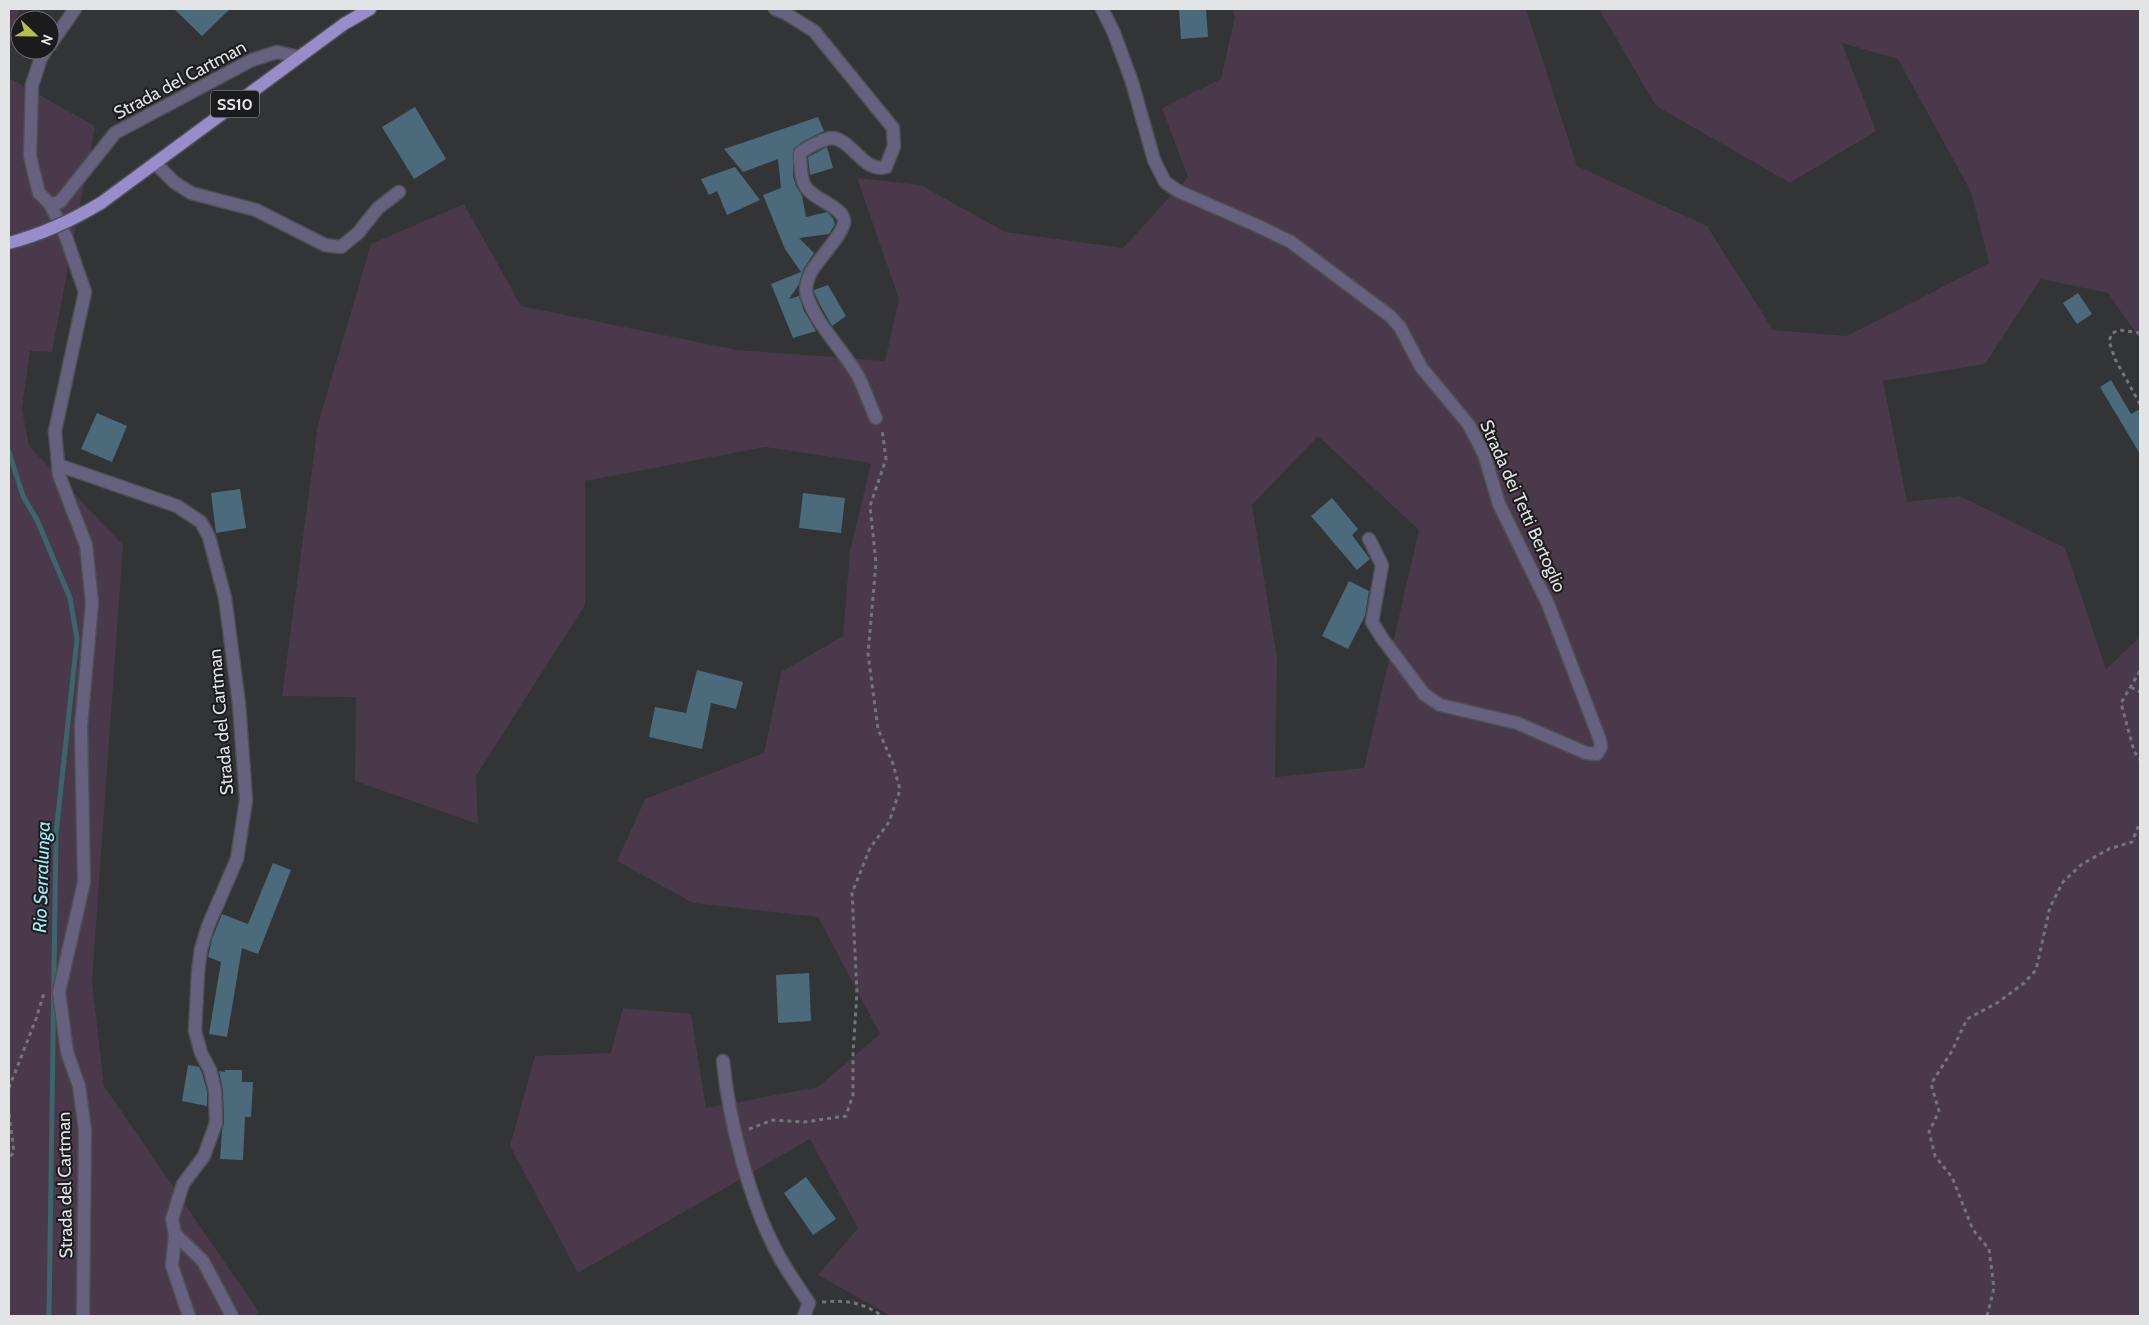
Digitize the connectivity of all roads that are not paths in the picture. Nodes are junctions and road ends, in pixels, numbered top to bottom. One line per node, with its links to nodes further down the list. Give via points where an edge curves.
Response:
1 (76, 9): 5 (street)
2 (370, 9): 6 (main road, SS10)
3 (775, 9): 12 (street, via 814,32 893,128 894,146 886,167 879,169 870,166 836,138 805,148 800,153 804,186 842,213 844,218 840,232 811,273 806,290 808,298 858,376)
4 (1102, 9): 14 (street, Strada dei Tetti Bertoglio, via 1132,82 1154,160 1165,182 1178,191 1291,242 1390,316 1421,367 1469,425 1488,463 1499,504 1552,613 1600,740 1597,754 1586,754 1504,719 1440,705 1424,694 1372,622 1382,564)
5 (60, 31)
6 (298, 57): 8 (main road, SS10); 10 (street, Strada del Cartman, via 277,52 252,60 115,133 60,202)
7 (40, 60): 10 (street, Strada del Cartman, via 32,85 30,156 39,194)
8 (155, 163): 9 (street, via 191,193 256,210 325,245 342,247 378,208); 11 (main road, SS10, bridge, via 101,203 63,225)
9 (399, 192)
10 (50, 204): 13 (street, Strada del Cartman, via 66,237 84,292 55,431)
11 (9, 244)
12 (876, 418)
13 (58, 465): 16 (street, Strada del Cartman, via 177,506 201,522 209,537 225,598 246,800 237,859 208,926 198,972 195,1031 216,1090 216,1123 204,1156 184,1184 172,1219); 17 (street, Strada del Cartman, via 86,545 92,603 81,726 84,882 59,992 85,1130)
14 (1369, 539)
15 (723, 1061): 20 (street, via 727,1098 761,1216 780,1257 809,1303)
16 (175, 1234): 18 (street, via 172,1266); 19 (street, via 202,1261)
17 (83, 1316)
18 (189, 1316)
19 (232, 1316)
20 (804, 1316)

